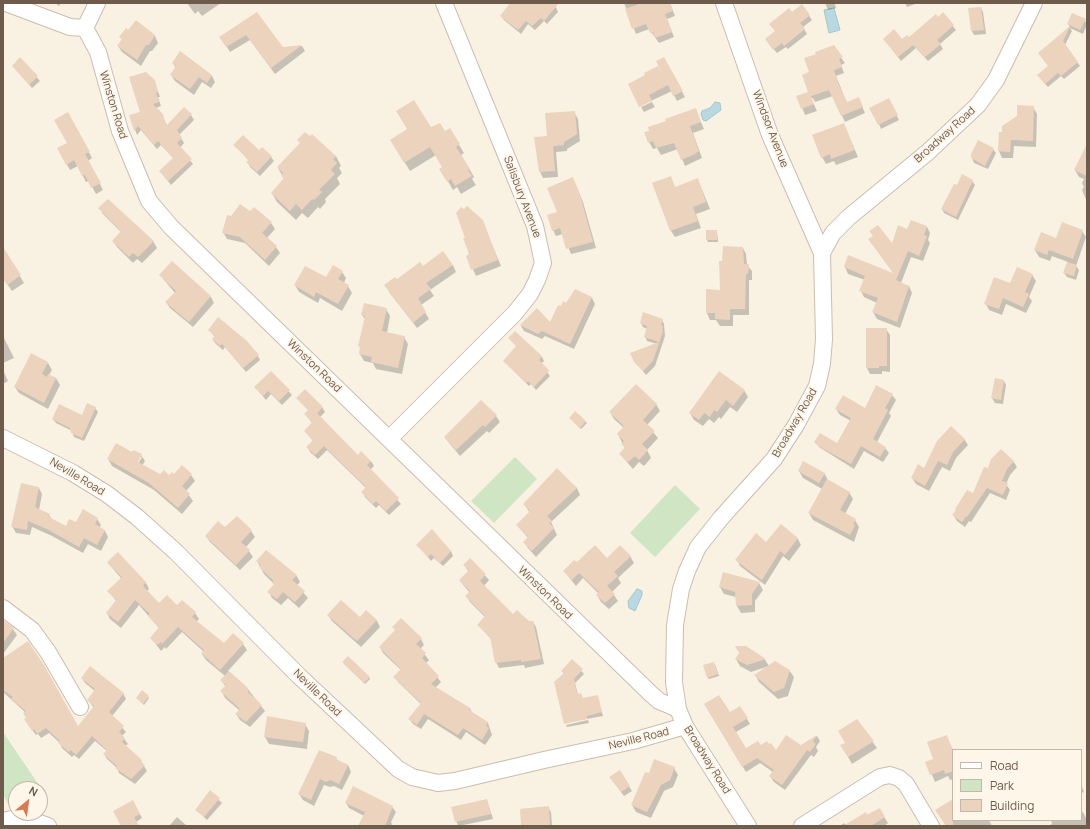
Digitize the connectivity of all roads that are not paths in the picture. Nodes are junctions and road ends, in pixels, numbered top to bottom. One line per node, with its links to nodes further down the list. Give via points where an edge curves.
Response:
1 (6, 3): 6 (street, via 70,27)
2 (97, 3): 6 (street)
3 (444, 3): 9 (street, Salisbury Avenue, via 535,226 541,246 542,263 530,294 514,313)
4 (724, 3): 7 (street, Windsor Avenue, via 770,136)
5 (1027, 7): 7 (street, Broadway Road, via 996,80 978,105 928,152 849,217 833,233)
6 (85, 28): 9 (street, Winston Road, via 98,52 120,131 149,201 171,228)
7 (822, 252): 12 (street, Broadway Road, via 824,339 817,386 774,459 702,541 687,571 674,625 674,682)
8 (3, 438): 13 (street, Neville Road, via 107,494 137,518 176,552 299,676 398,769 412,777 424,782 455,781 633,742)
9 (389, 439): 12 (street, Winston Road, via 650,693 659,701)
10 (3, 608): 11 (street, via 32,630)
11 (80, 707)
12 (678, 709): 13 (street, Broadway Road)
13 (685, 726): 16 (street, Broadway Road)
14 (3, 821): 15 (street, via 28,819)
15 (48, 826)
16 (748, 826)
17 (802, 826): 18 (street, via 880,777 890,775 906,784)
18 (931, 826)

